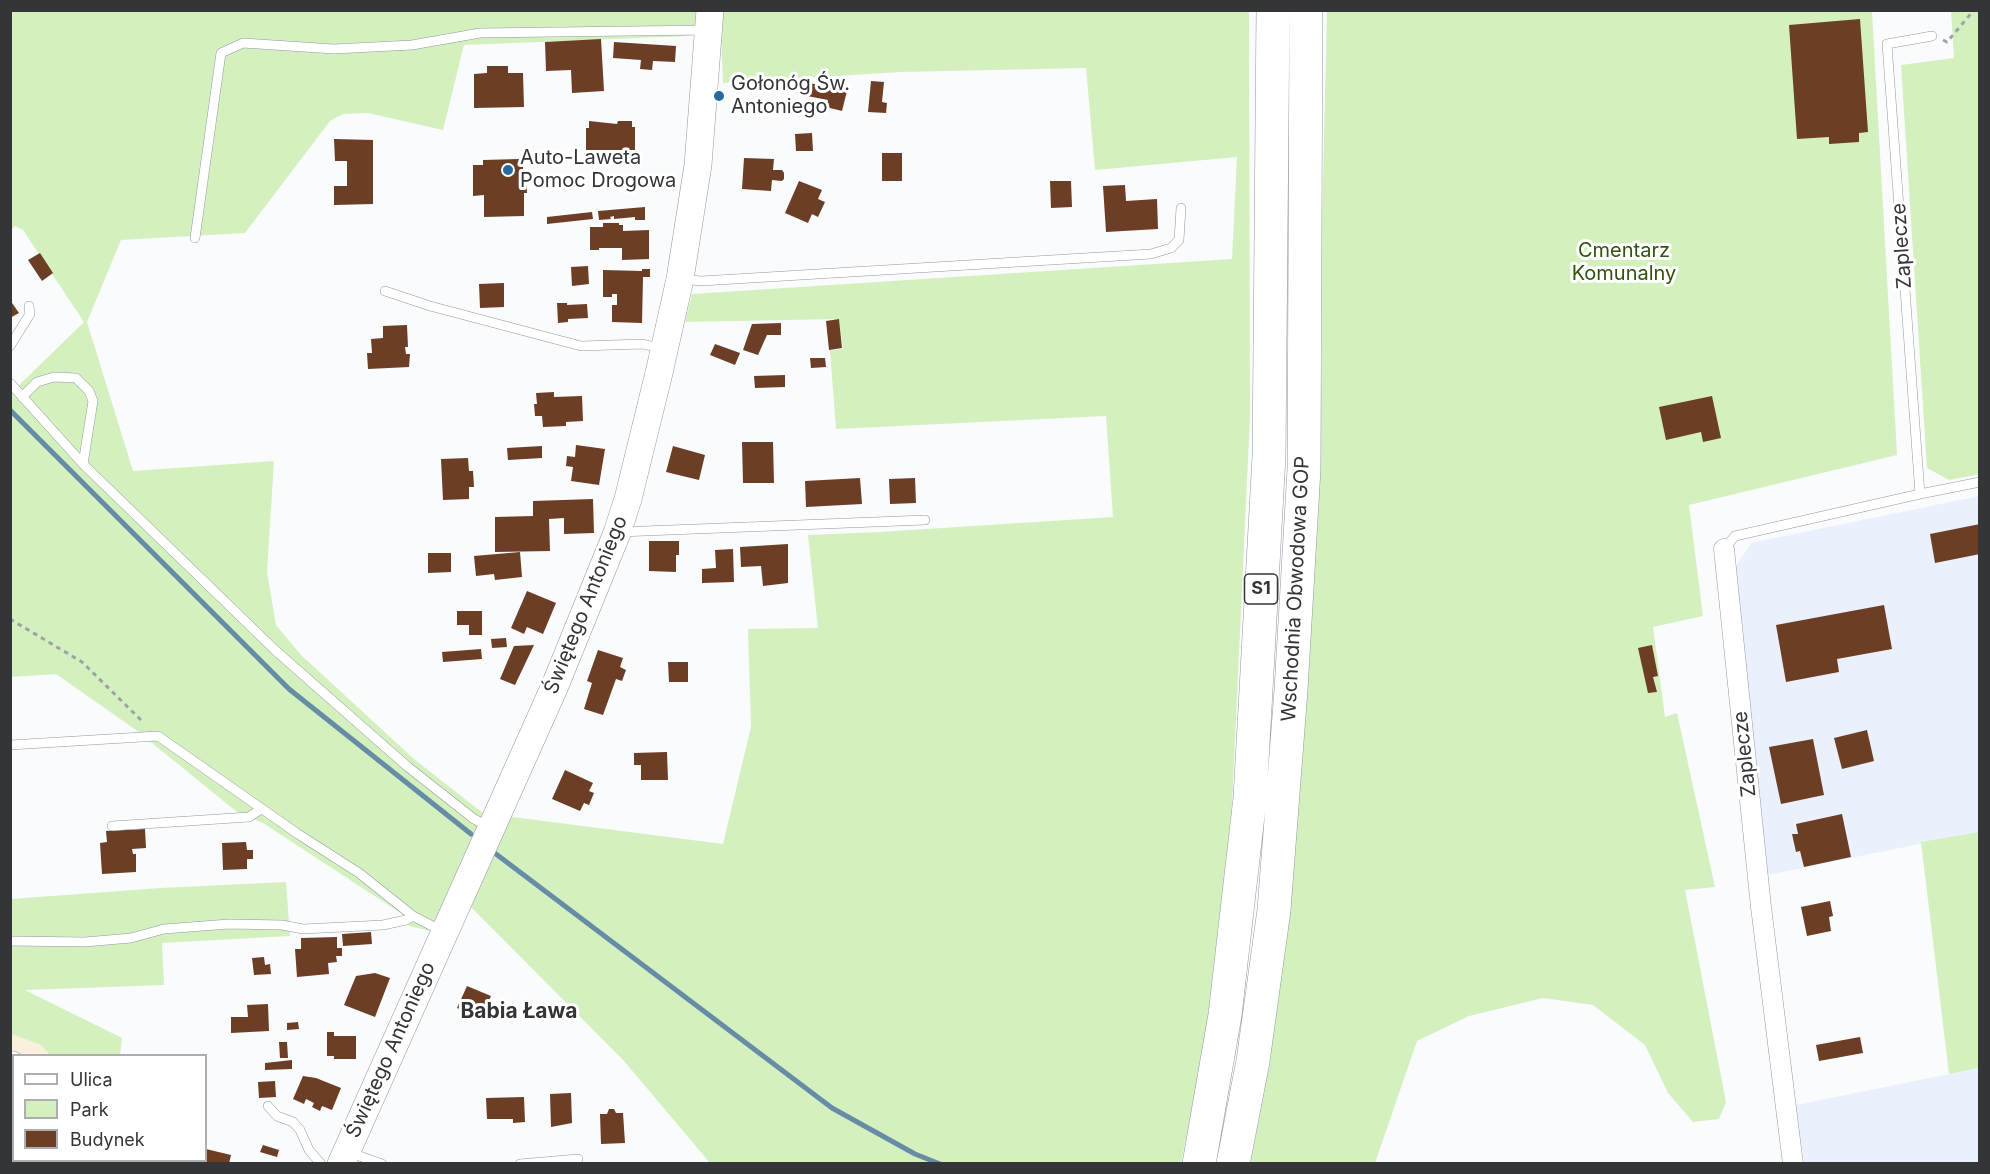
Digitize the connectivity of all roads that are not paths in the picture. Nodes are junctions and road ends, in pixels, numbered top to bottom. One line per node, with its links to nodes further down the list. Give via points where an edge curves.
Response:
1 (1273, 10): 33 (highway, Wschodnia Obwodowa GOP / S1, via 1269,456 1250,798 1225,1015)
2 (1306, 10): 34 (highway, Wschodnia Obwodowa GOP / S1, via 1304,469 1292,678 1274,910 1253,1061)
3 (709, 20): 6 (lane, via 480,33 412,45 334,49 243,43 221,52); 7 (street, Świętego Antoniego, via 698,165)
4 (1932, 36): 16 (lane, Zaplecze, via 1887,44)
5 (1181, 208): 7 (lane, via 1179,240 1171,248 1151,254 701,281)
6 (195, 238)
7 (680, 279): 11 (street, Świętego Antoniego)
8 (386, 291): 11 (lane, via 581,346 643,344)
9 (29, 306): 10 (lane, via 30,314)
10 (10, 346)
11 (665, 350): 18 (street, Świętego Antoniego)
12 (10, 383): 13 (lane)
13 (22, 398): 14 (lane); 14 (lane, via 38,382 54,378 76,378 89,391 93,401)
14 (83, 464): 23 (lane, via 333,703 408,767)
15 (1980, 482): 16 (lane, Zaplecze)
16 (1920, 494): 19 (lane, Zaplecze, via 1735,536)
17 (925, 520): 18 (lane)
18 (617, 532): 23 (street, Świętego Antoniego, via 554,688)
19 (1724, 549): 35 (street, Zaplecze, via 1761,907)
20 (10, 745): 21 (lane, via 158,736)
21 (261, 809): 22 (lane, via 249,817); 24 (lane, via 359,873)
22 (112, 826)
23 (490, 827): 25 (street, Świętego Antoniego)
24 (413, 916): 25 (lane); 26 (lane, via 383,925 303,929 229,924 164,929 131,938 85,942)
25 (443, 932): 28 (street, Świętego Antoniego)
26 (10, 941)
27 (268, 1106): 30 (lane, via 277,1116 293,1122)
28 (343, 1157): 31 (lane)
29 (578, 1159): 32 (lane)
30 (321, 1164)
31 (382, 1164)
32 (520, 1164)
33 (1198, 1164)
34 (1233, 1164)
35 (1793, 1164)

